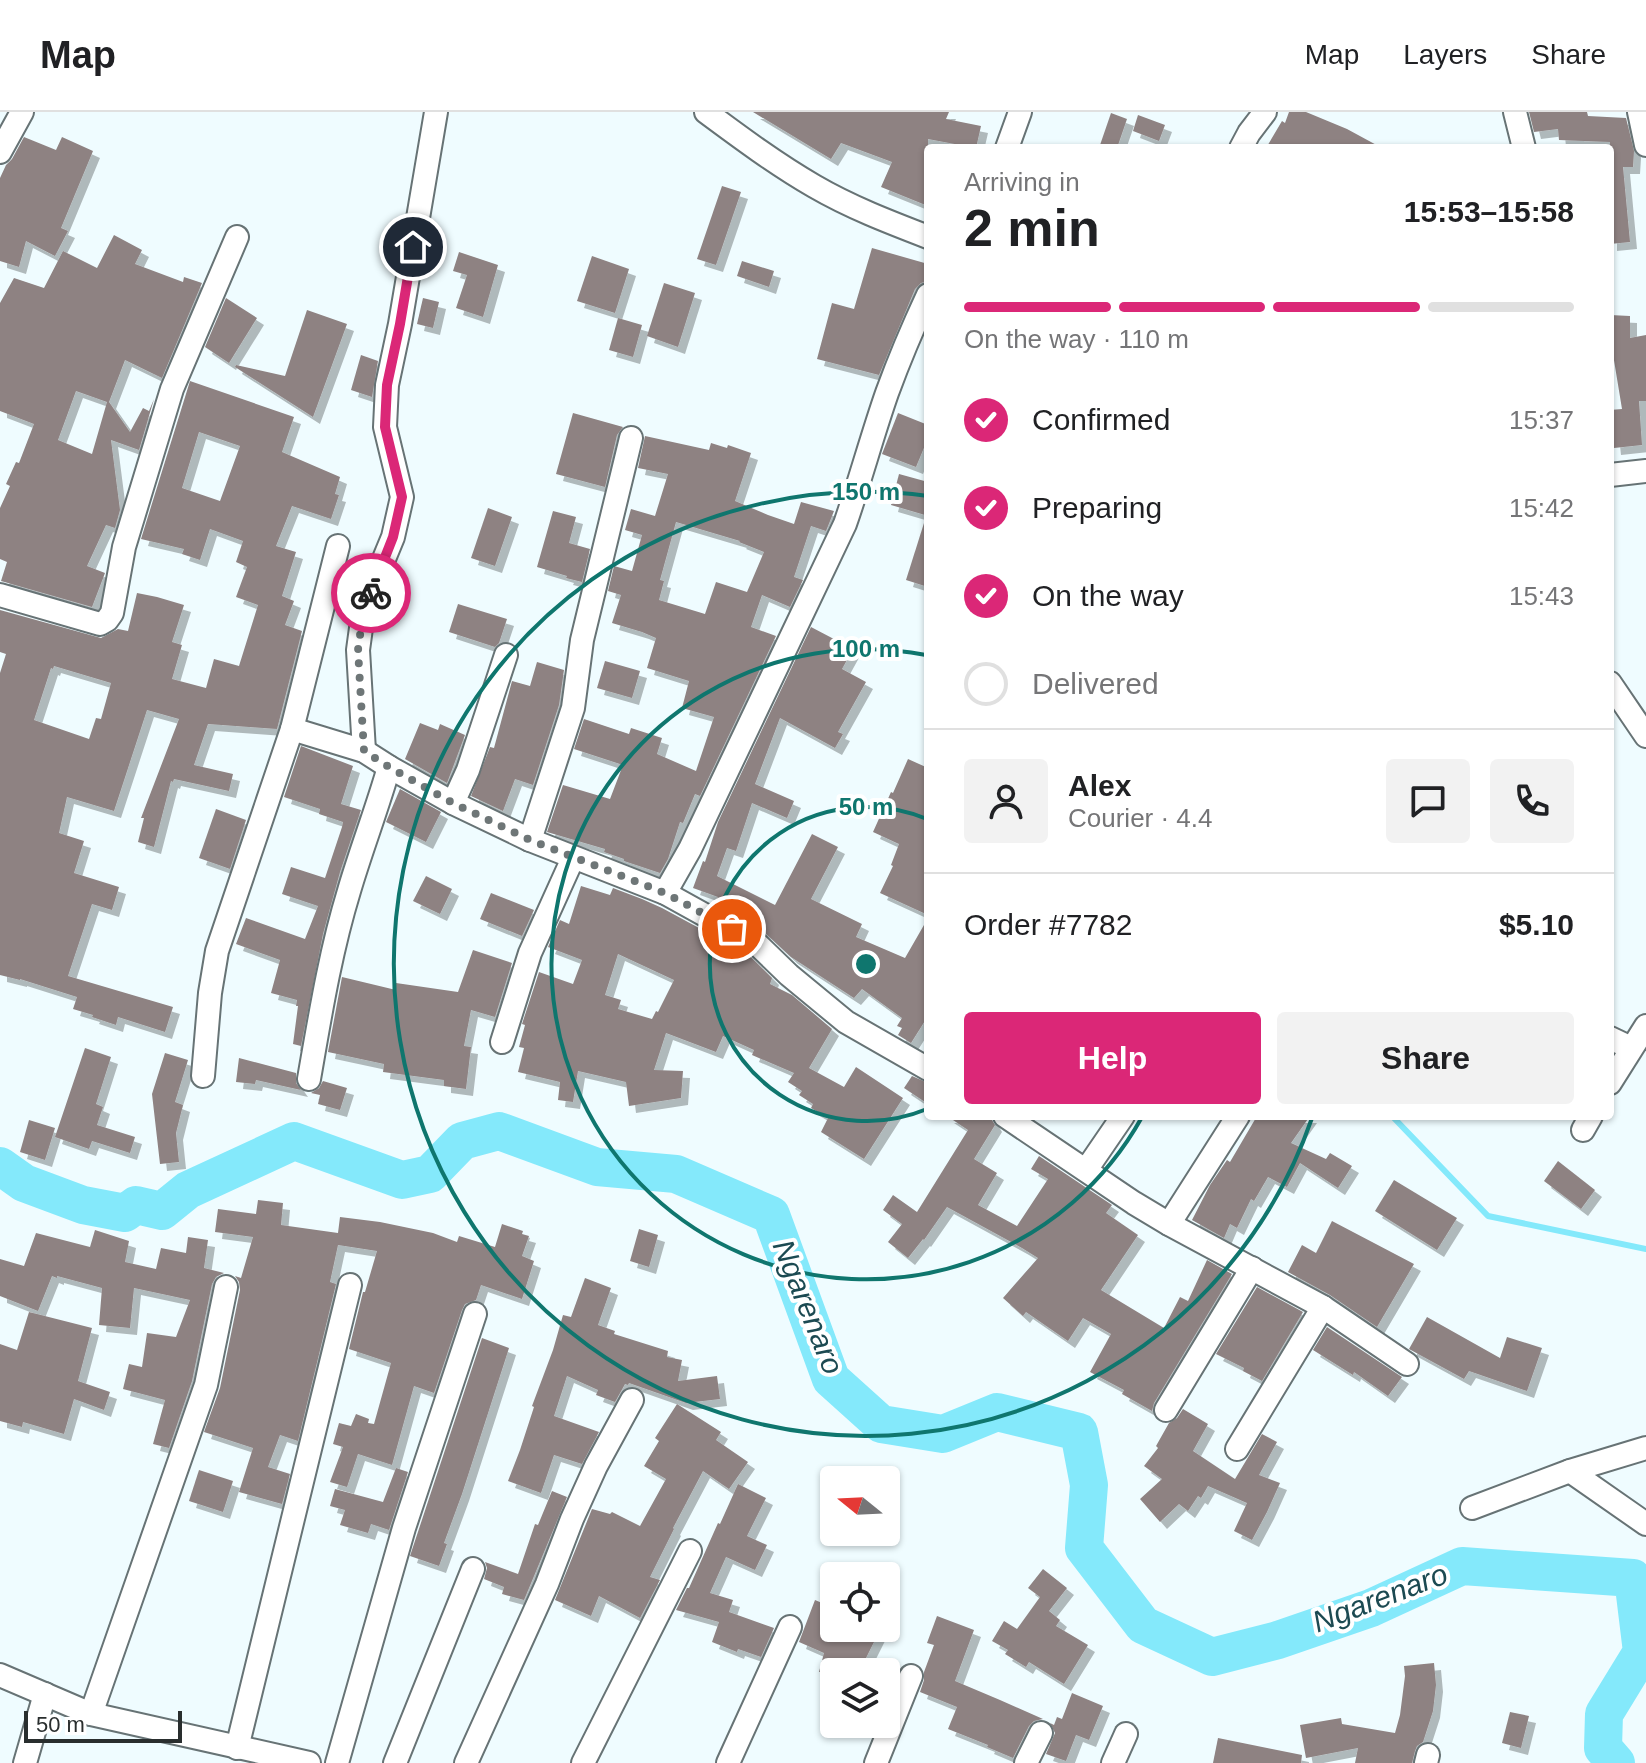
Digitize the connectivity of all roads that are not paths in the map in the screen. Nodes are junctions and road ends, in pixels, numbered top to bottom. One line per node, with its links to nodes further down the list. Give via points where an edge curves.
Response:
1 (22, 112): 12 (street)
2 (436, 112): 25 (street, via 387,385 385,427 402,497 361,628)
3 (706, 112): 13 (street, via 817,188)
4 (1020, 112): 8 (street)
5 (1265, 112): 9 (street)
6 (1515, 112): 10 (street)
7 (1639, 112): 11 (street)
8 (1008, 144)
9 (1243, 144)
10 (1523, 144)
11 (1646, 145)
12 (0, 152)
13 (924, 236)
14 (237, 237): 20 (street, via 172,389 124,547 112,613 100,624)
15 (924, 304): 30 (street, via 886,396 845,524)
16 (631, 438): 28 (street, via 582,640 573,708)
17 (1646, 471): 18 (street)
18 (1614, 475)
19 (338, 546): 23 (street)
20 (0, 595)
21 (506, 655): 27 (street)
22 (1614, 689): 24 (street)
23 (292, 729): 25 (street); 36 (street, via 217,951)
24 (1646, 736)
25 (364, 751): 26 (street)
26 (389, 767): 27 (street); 38 (street, via 330,960)
27 (453, 803): 28 (street)
28 (530, 840): 29 (street)
29 (573, 858): 30 (street); 33 (street, via 530,953)
30 (665, 893): 35 (street, via 757,944 846,1022)
31 (1646, 1026): 34 (street)
32 (1614, 1040): 34 (street)
33 (502, 1042)
34 (1631, 1048): 37 (street)
35 (924, 1067)
36 (203, 1076)
37 (1614, 1076)
38 (309, 1079)
39 (1011, 1120): 42 (street)
40 (1120, 1120): 42 (street)
41 (1235, 1120): 43 (street)
42 (1086, 1170): 43 (street)
43 (1169, 1224): 44 (street)
44 (1252, 1268): 47 (street); 51 (street)
45 (350, 1285): 66 (street)
46 (226, 1287): 63 (street, via 206,1385)
47 (1323, 1307): 49 (street); 53 (street)
48 (475, 1314): 69 (street, via 404,1528)
49 (1407, 1364)
50 (632, 1400): 71 (street, via 590,1479)
51 (1166, 1410)
52 (1646, 1448): 54 (street)
53 (1237, 1449)
54 (1570, 1471): 55 (street); 56 (street)
55 (1472, 1508)
56 (1646, 1524)
57 (690, 1551): 72 (street)
58 (473, 1569): 70 (street)
59 (790, 1627): 73 (street)
60 (0, 1675): 62 (street)
61 (911, 1676): 74 (street)
62 (45, 1694): 63 (street); 67 (street)
63 (91, 1714): 66 (street)
64 (1041, 1733): 75 (street)
65 (1126, 1734): 76 (street)
66 (237, 1748): 68 (street)
67 (25, 1763)
68 (309, 1763)
69 (337, 1763)
70 (395, 1763)
71 (466, 1763)
72 (583, 1763)
73 (728, 1763)
74 (876, 1763)
75 (1026, 1763)
76 (1113, 1763)

